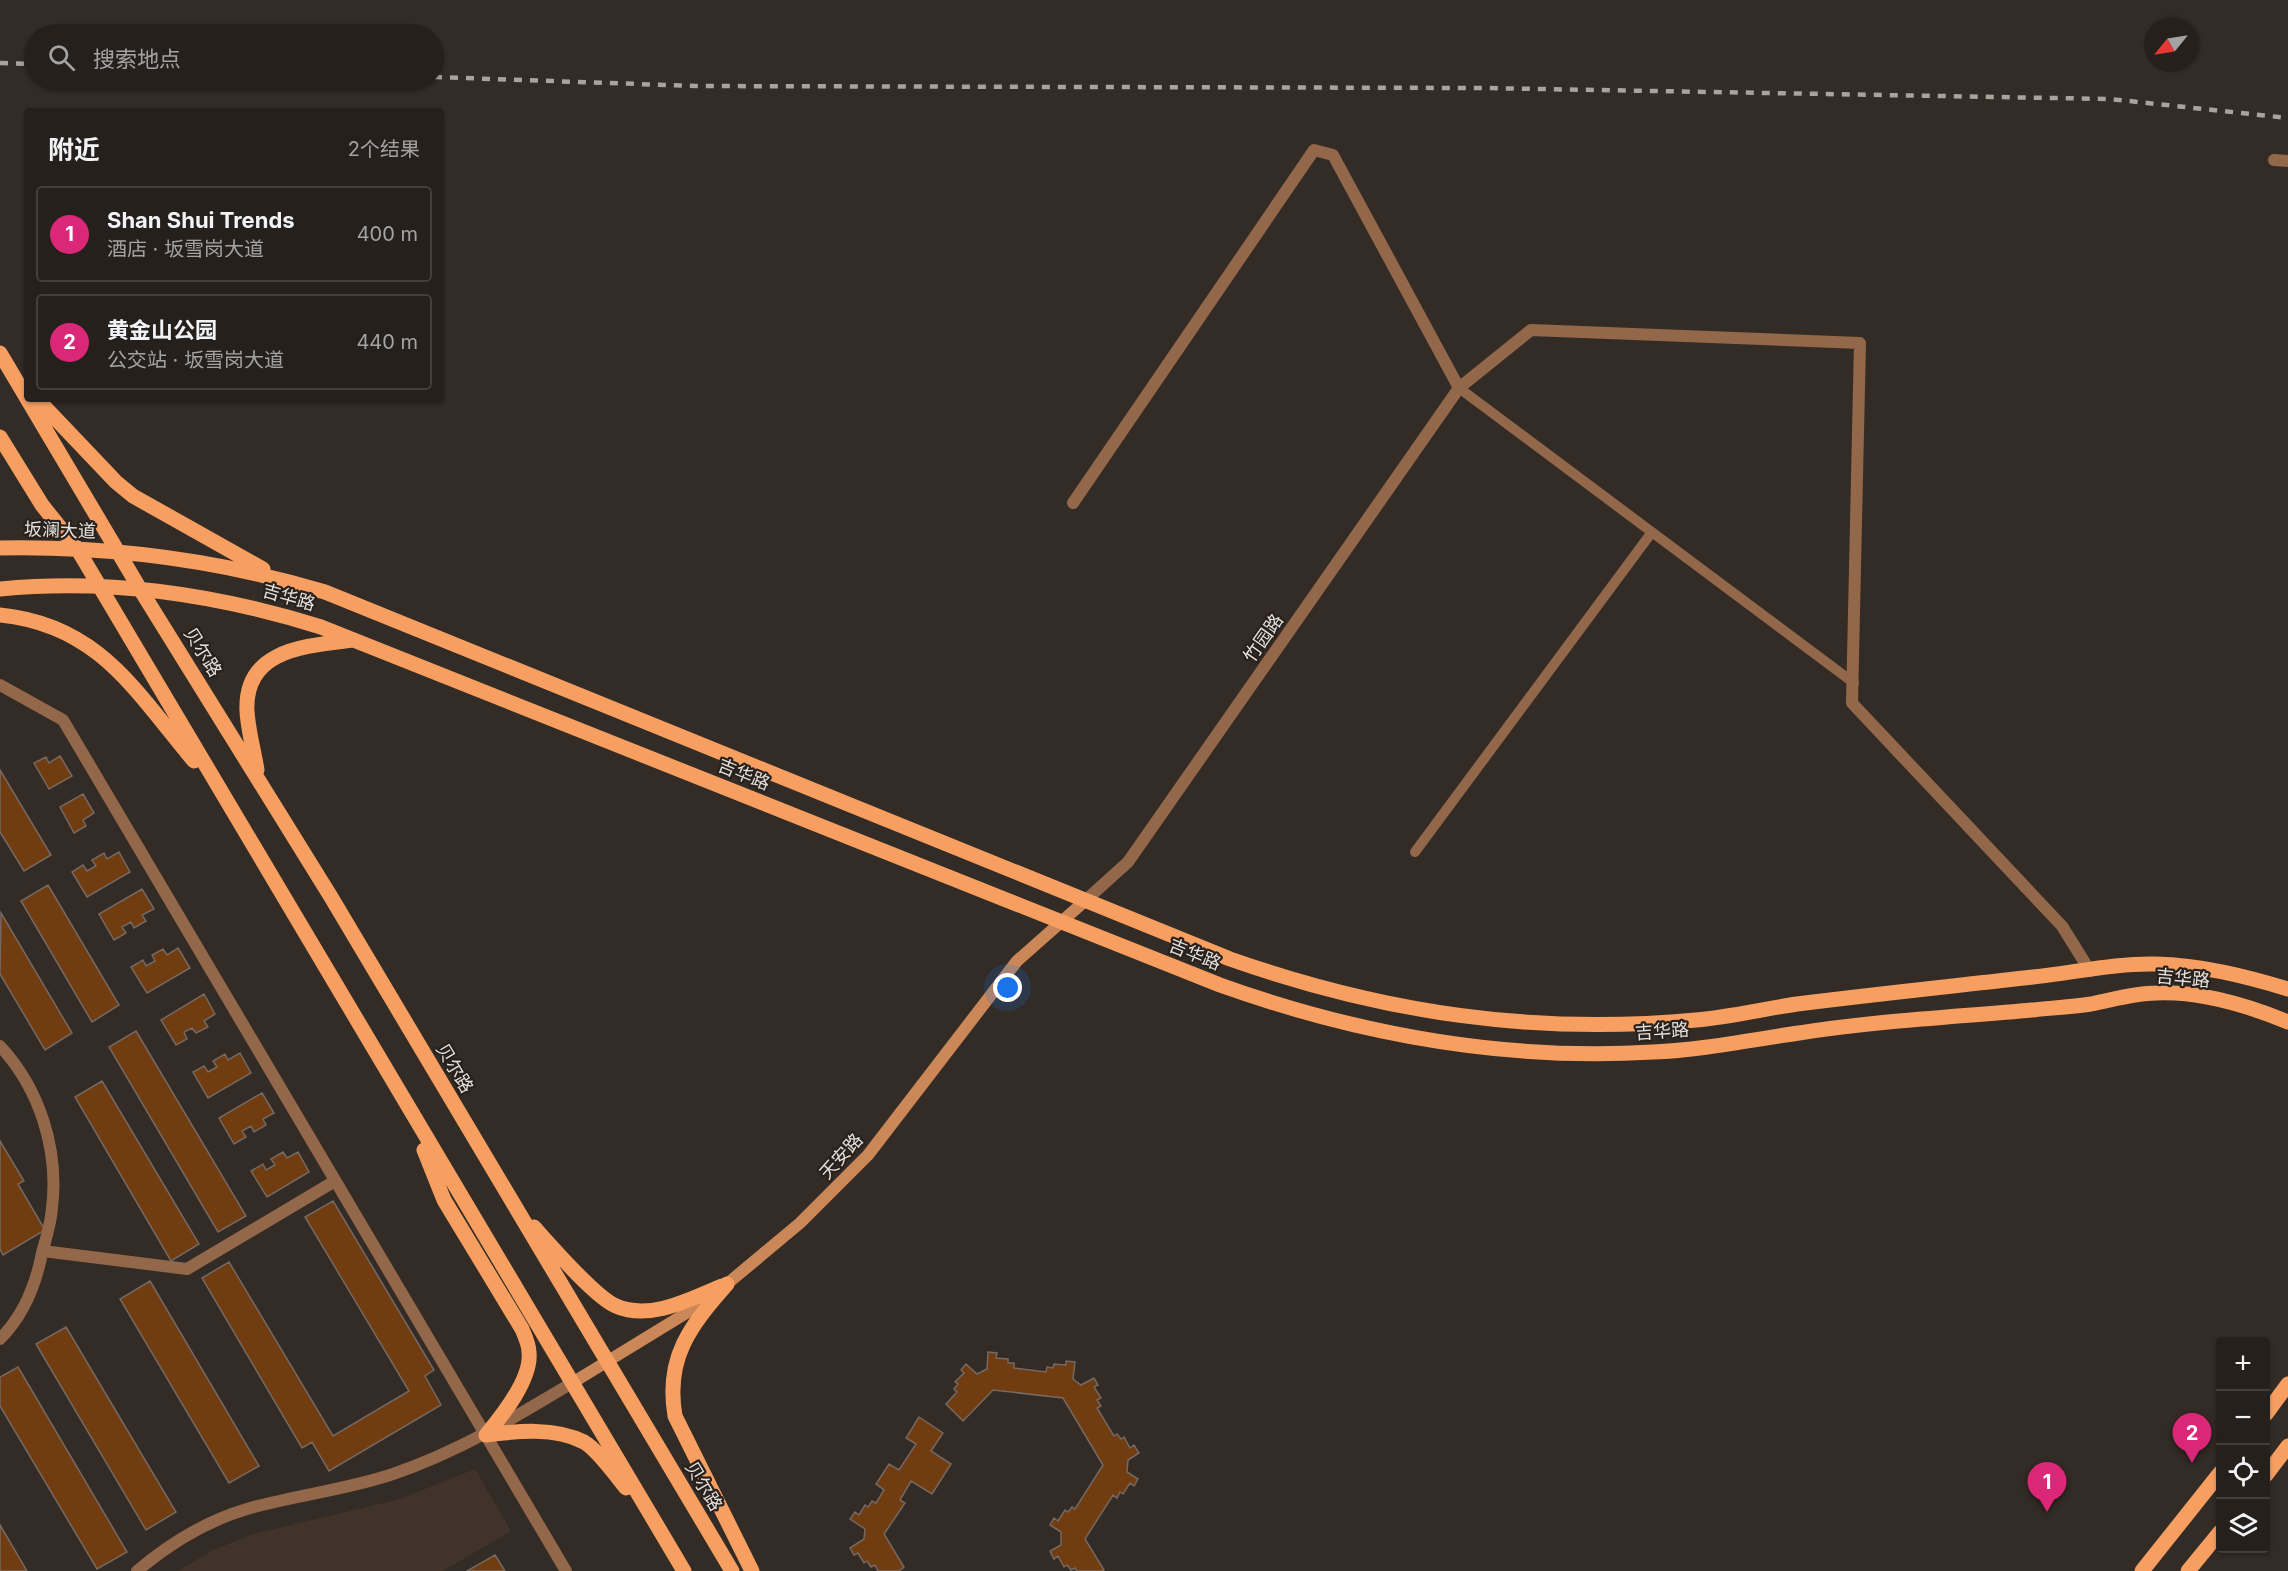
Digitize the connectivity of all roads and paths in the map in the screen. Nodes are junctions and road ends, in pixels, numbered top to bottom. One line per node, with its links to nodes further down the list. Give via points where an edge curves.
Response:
1 (2274, 160): 2 (street)
2 (2288, 161)
3 (0, 353): 4 (main road)
4 (11, 373): 5 (main road); 7 (main road)
5 (24, 386)
6 (1459, 388): 11 (street, via 1333,155 1314,150); 12 (lane); 22 (street, 竹园路, via 1531,330 1860,343); 27 (street, 竹园路, via 1128,862)
7 (24, 395)
8 (28, 402): 15 (main road)
9 (40, 402): 16 (main road, via 133,496)
10 (0, 437): 14 (main road, via 42,505)
11 (1073, 502)
12 (1652, 532): 22 (lane); 26 (lane)
13 (0, 548): 14 (main road, 坂澜大道)
14 (78, 550): 15 (main road, 坂澜大道); 17 (main road)
15 (119, 552): 16 (main road, 坂澜大道, via 217,564); 19 (main road)
16 (281, 579): 27 (main road, 吉华路, via 367,608)
17 (99, 585): 18 (main road); 19 (main road, 吉华路); 25 (main road)
18 (0, 589)
19 (141, 589): 21 (main road, 吉华路, via 250,606); 24 (main road, 贝尔路)
20 (0, 615): 25 (main road, via 54,626 102,654)
21 (356, 640): 24 (main road, via 294,648 275,657 260,671 250,690 247,711); 28 (main road, 吉华路)
22 (1854, 683): 29 (street, via 1852,703 2062,926)
23 (0, 685): 34 (street, via 63,720)
24 (258, 779): 35 (main road, 贝尔路)
25 (224, 796): 33 (main road)
26 (1414, 852)
27 (1086, 900): 28 (street, 天安路); 29 (main road, 吉华路, via 1230,959 1321,989 1414,1010 1509,1022 1605,1025 1700,1020 1795,1004)
28 (1061, 921): 31 (main road, 吉华路, via 1220,985 1314,1016 1409,1038 1507,1051 1605,1054 1703,1048 1800,1032 2086,1005 2156,993 2195,996 2262,1011); 37 (street, 天安路, via 1017,961 868,1155 800,1223)
29 (2090, 971): 30 (main road, 吉华路, via 2156,964 2229,972)
30 (2288, 989)
31 (2288, 1022)
32 (0, 1046): 36 (street, via 28,1086 50,1146 54,1188)
33 (408, 1108): 40 (main road); 43 (main road, via 444,1200 522,1329 530,1353 520,1389)
34 (336, 1181): 36 (street, via 186,1269); 43 (street)
35 (512, 1202): 37 (main road, via 588,1284 616,1306 660,1309); 39 (main road, 贝尔路)
36 (43, 1251): 38 (street, via 29,1296)
37 (727, 1284): 39 (street, 天安路); 53 (main road, via 697,1317 684,1341 670,1391 675,1416)
38 (0, 1339)
39 (607, 1362): 40 (street, 天安路); 52 (main road, 贝尔路)
40 (572, 1383): 43 (street); 48 (main road)
41 (2288, 1384): 42 (main road)
42 (2270, 1407)
43 (486, 1435): 48 (main road, via 523,1431 585,1443); 49 (street, via 393,1474 245,1509 201,1527 160,1551); 50 (street)
44 (2288, 1446): 45 (main road)
45 (2270, 1469)
46 (2216, 1478): 54 (main road)
47 (2216, 1537): 55 (main road)
48 (664, 1538): 51 (main road)
49 (137, 1571)
50 (566, 1571)
51 (684, 1571)
52 (732, 1571)
53 (752, 1571)
54 (2142, 1571)
55 (2188, 1571)

